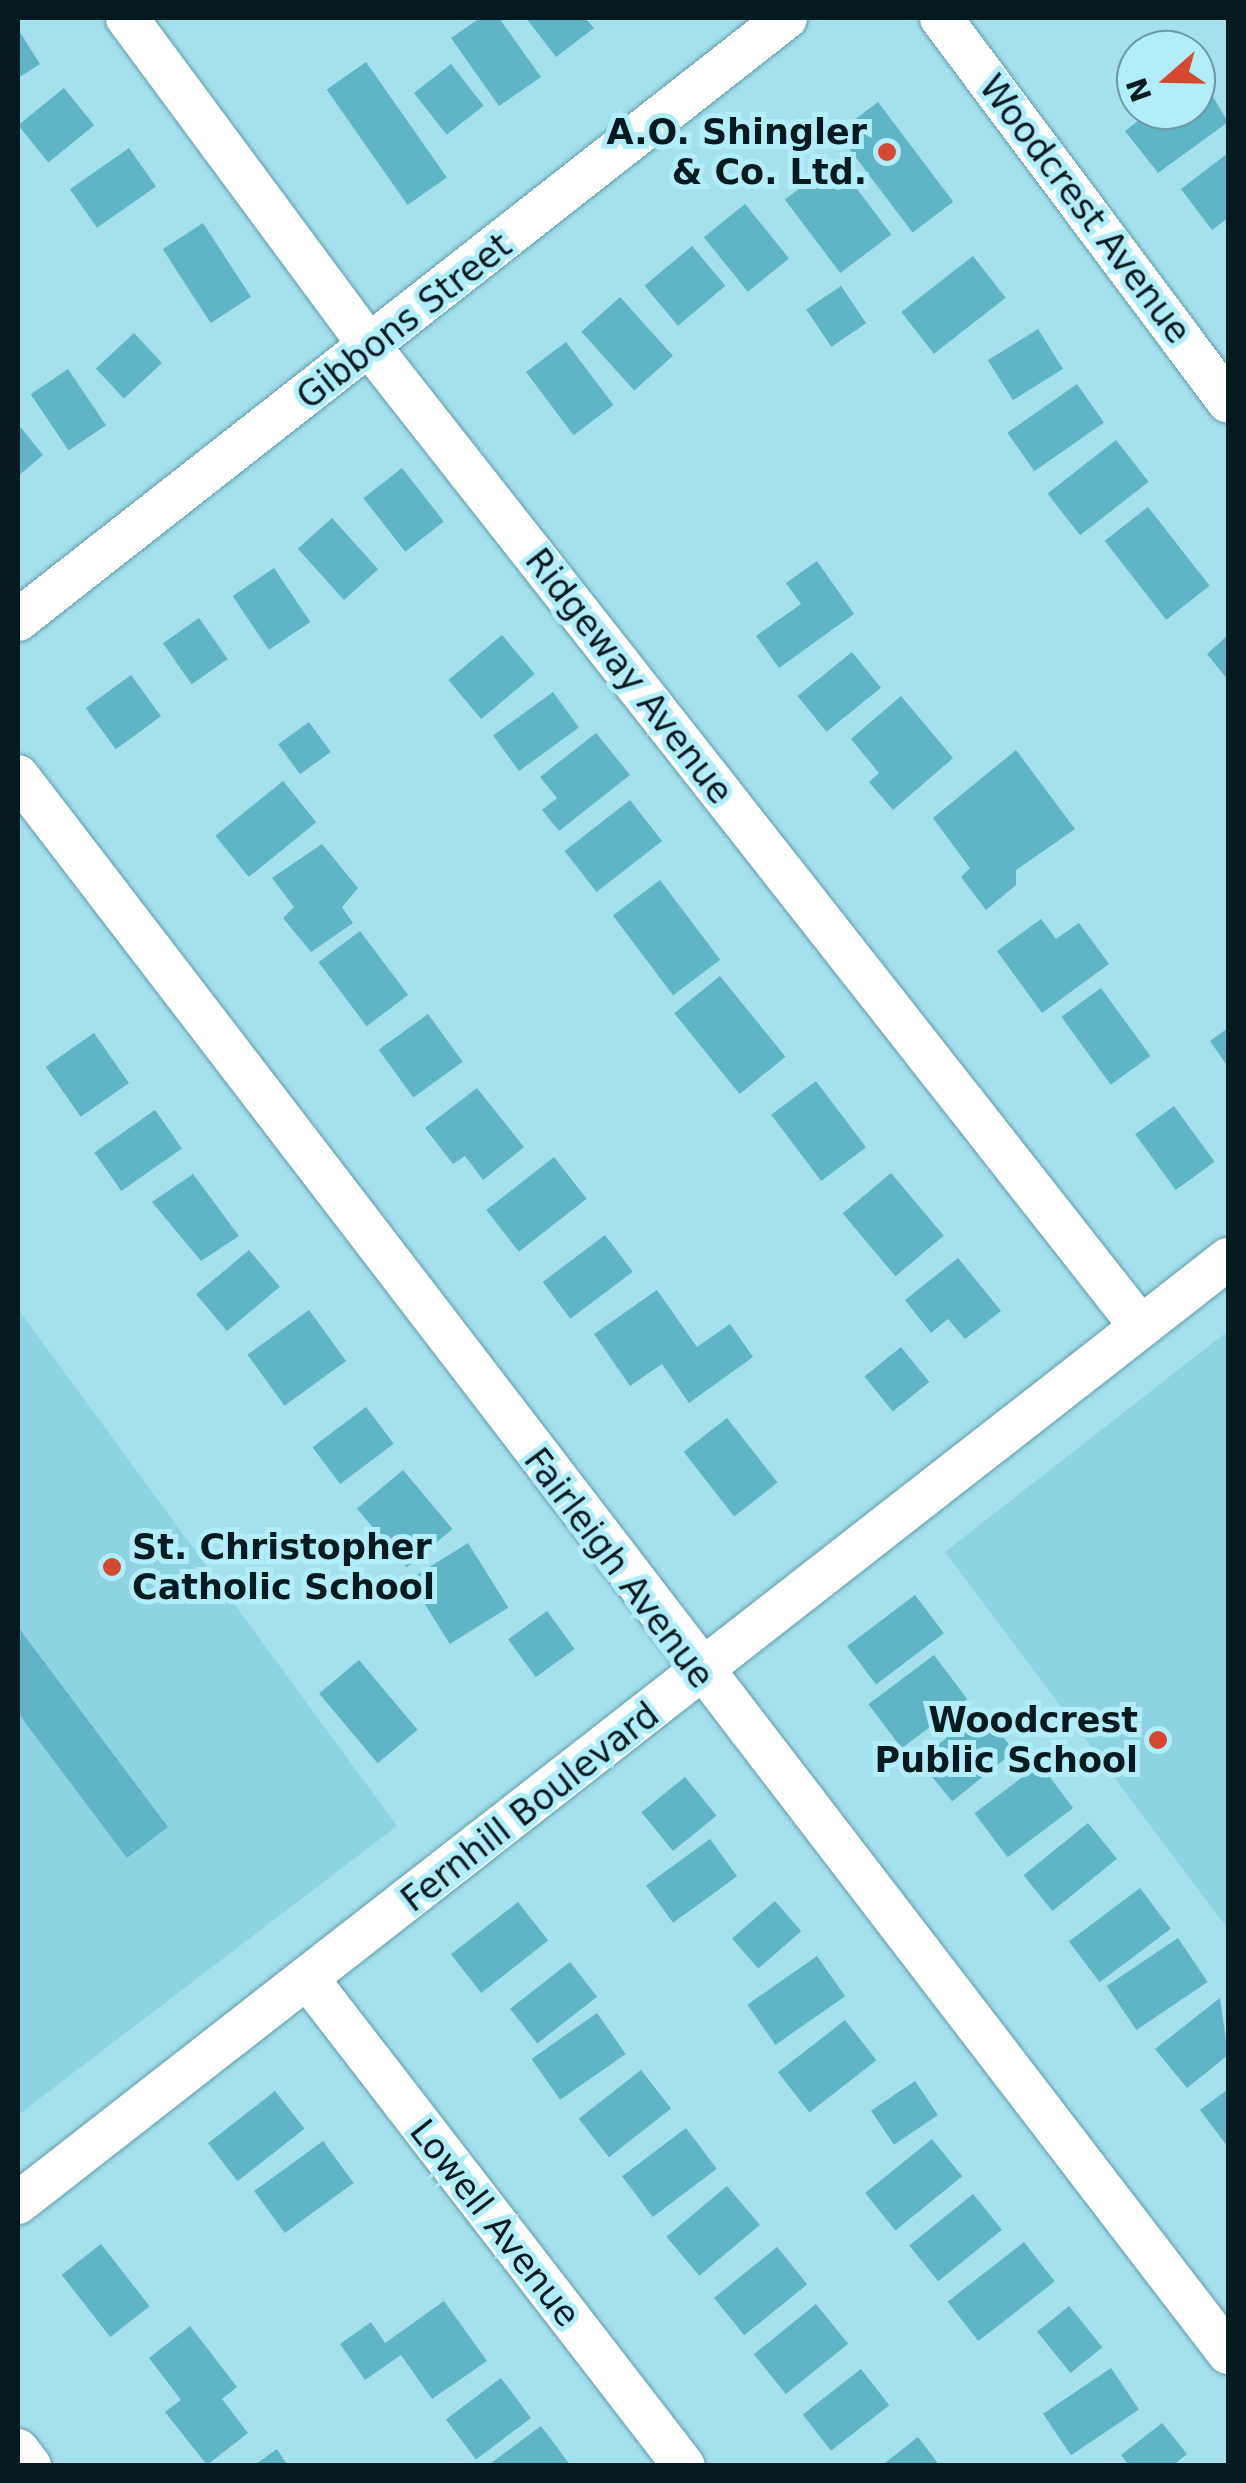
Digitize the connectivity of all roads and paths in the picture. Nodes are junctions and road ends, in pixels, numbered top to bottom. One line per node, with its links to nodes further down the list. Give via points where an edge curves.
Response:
1 (127, 18): 4 (street, Ridgeway Avenue)
2 (786, 18): 4 (street, Gibbons Street)
3 (941, 18): 5 (street, Woodcrest Avenue)
4 (371, 348): 6 (street, Gibbons Street); 9 (street, Ridgeway Avenue)
5 (1228, 401)
6 (18, 620)
7 (18, 776): 10 (street, Fairleigh Avenue)
8 (1228, 1260): 9 (street, Fernhill Boulevard)
9 (1140, 1326): 10 (street, Fernhill Boulevard)
10 (700, 1675): 11 (street, Fernhill Boulevard); 13 (street, Fairleigh Avenue)
11 (308, 1980): 12 (street, Fernhill Boulevard); 16 (street, Lowell Avenue)
12 (18, 2204)
13 (1228, 2353)
14 (18, 2450): 15 (street)
15 (30, 2466)
16 (684, 2466)

